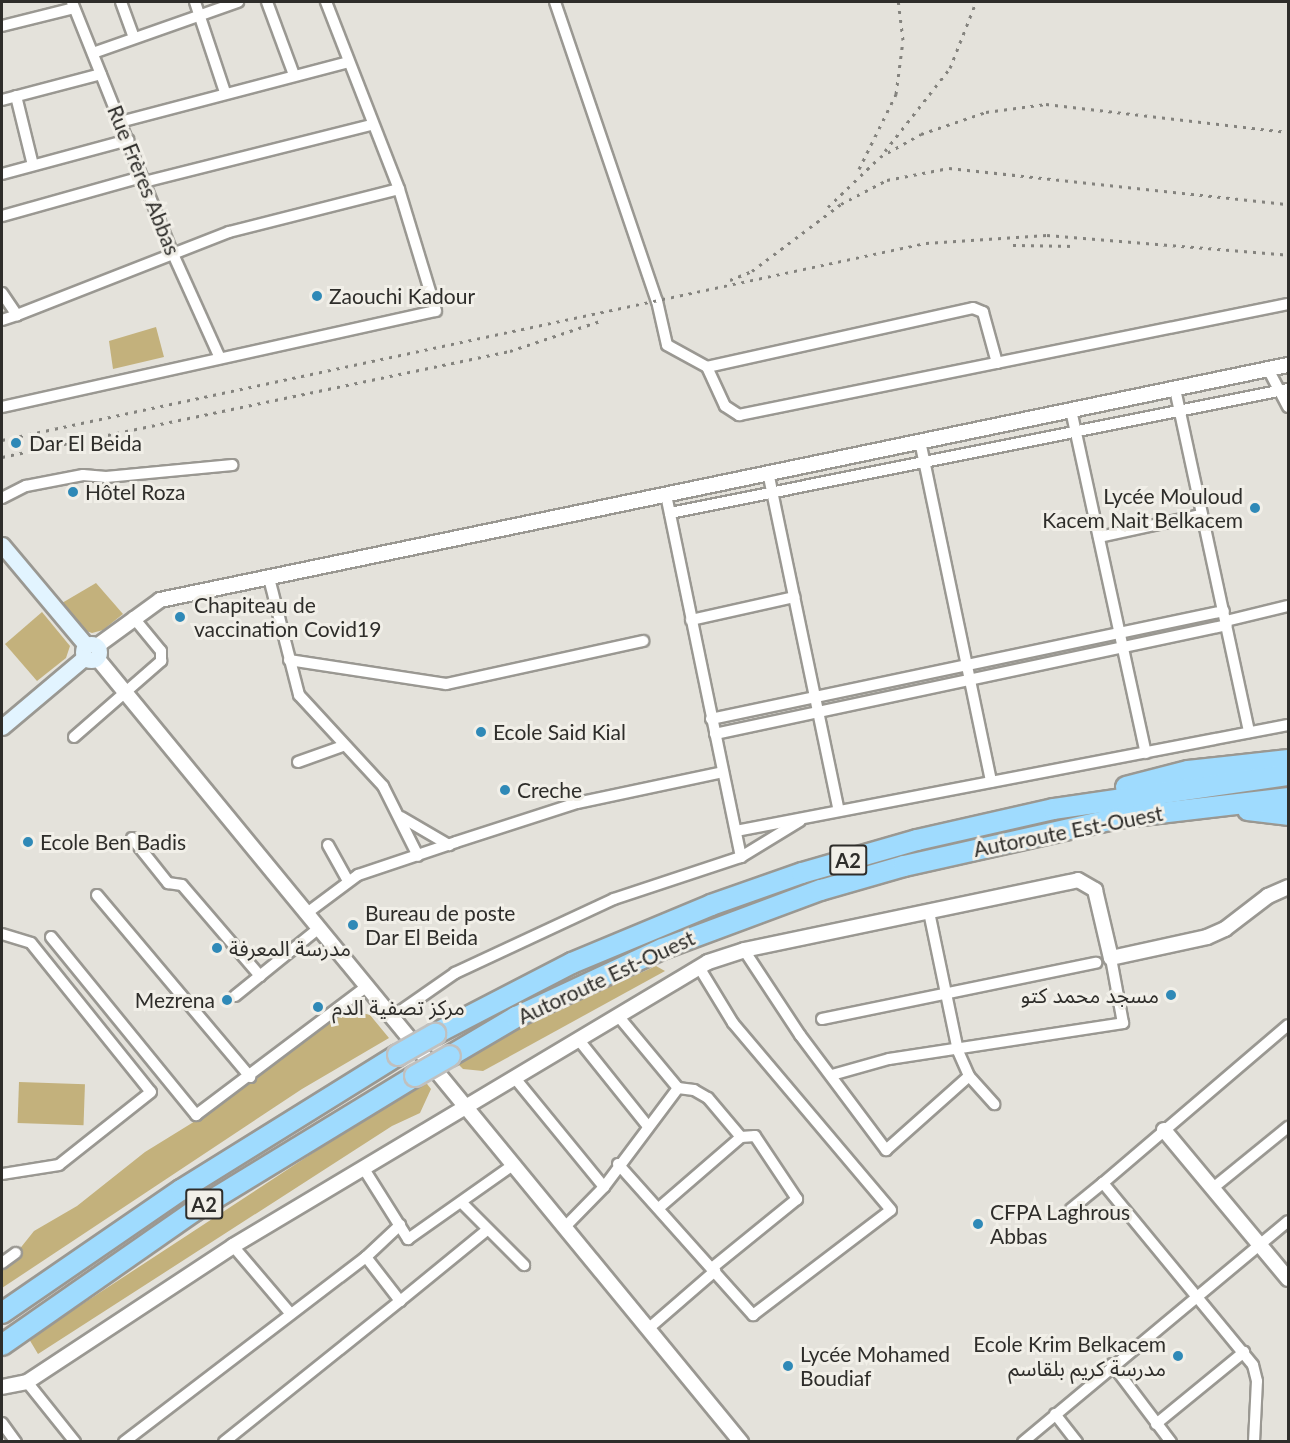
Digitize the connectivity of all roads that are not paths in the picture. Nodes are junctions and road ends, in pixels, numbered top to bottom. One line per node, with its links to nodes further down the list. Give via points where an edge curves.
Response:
1 (122, 2): 10 (street)
2 (195, 2): 8 (street)
3 (238, 2): 8 (street)
4 (267, 2): 14 (street)
5 (326, 2): 12 (street)
6 (555, 2): 34 (street, via 657,301 668,345)
7 (73, 4): 9 (street); 11 (street, Rue Frères Abbas)
8 (199, 14): 10 (street); 15 (street)
9 (2, 26)
10 (134, 37): 11 (street)
11 (93, 53): 13 (street, Rue Frères Abbas)
12 (348, 62): 14 (street); 19 (street)
13 (101, 74): 16 (street); 18 (street, Rue Frères Abbas)
14 (294, 75): 15 (street)
15 (225, 92): 18 (street)
16 (16, 96): 17 (street); 21 (street)
17 (2, 100)
18 (120, 122): 20 (street, Rue Frères Abbas)
19 (371, 125): 23 (street); 24 (street)
20 (128, 140): 21 (street); 23 (street, Rue Frères Abbas)
21 (33, 165): 22 (street)
22 (2, 174)
23 (143, 179): 25 (street); 26 (street, Rue Frères Abbas)
24 (399, 189): 26 (street, via 229,232); 31 (street, via 436,311)
25 (2, 216)
26 (173, 254): 29 (street); 31 (street, Rue Frères Abbas)
27 (2, 293): 29 (street)
28 (1288, 304): 32 (street)
29 (17, 315): 30 (street)
30 (2, 320)
31 (220, 358): 38 (street)
32 (997, 363): 34 (street, via 739,415 725,406); 34 (street, via 982,312 973,309)
33 (1288, 364): 35 (street)
34 (707, 367)
35 (1268, 369): 36 (street); 37 (street)
36 (1175, 389): 40 (street); 41 (street)
37 (1284, 390): 39 (street); 41 (street)
38 (2, 407)
39 (1288, 407)
40 (1071, 410): 42 (street); 43 (street)
41 (1179, 411): 42 (street); 51 (street)
42 (1076, 431): 44 (street); 53 (street)
43 (920, 441): 44 (street); 46 (street)
44 (924, 462): 47 (street); 66 (street)
45 (232, 465): 49 (street, via 106,477 82,475 26,486)
46 (768, 472): 47 (street); 48 (street)
47 (772, 493): 50 (street); 56 (street)
48 (666, 494): 50 (street); 55 (street)
49 (2, 498)
50 (670, 513): 60 (street)
51 (1201, 515): 53 (street); 59 (street)
52 (2, 537): 54 (street)
53 (1099, 537): 61 (street)
54 (3, 549): 64 (main road)
55 (270, 578): 58 (street, via 160,600); 65 (street)
56 (794, 597): 60 (street); 69 (street)
57 (1288, 606): 59 (street)
58 (133, 617): 64 (street); 68 (street, via 163,656)
59 (1226, 619): 61 (street); 63 (street); 74 (street)
60 (691, 620): 71 (street)
61 (1120, 632): 63 (street); 66 (street)
62 (643, 641): 65 (street, via 446,684)
63 (1123, 647): 67 (street); 78 (street)
64 (91, 652): 68 (street); 73 (main road)
65 (289, 660): 77 (street, via 299,695)
66 (967, 666): 67 (street); 69 (street)
67 (970, 680): 70 (street); 83 (street)
68 (125, 693): 76 (street); 101 (street)
69 (815, 697): 70 (street); 71 (street)
70 (819, 712): 75 (street); 87 (street)
71 (711, 719): 75 (street)
72 (1288, 725): 74 (street)
73 (2, 727)
74 (1249, 732): 78 (street)
75 (715, 734): 81 (street)
76 (74, 737)
77 (343, 746): 80 (street); 89 (street, via 383,786)
78 (1146, 753): 83 (street)
79 (1288, 760): 86 (highway, via 1167,775)
80 (298, 762)
81 (723, 772): 91 (street); 94 (street, via 577,803)
82 (1288, 775): 86 (highway, Autoroute Est-Ouest / A2)
83 (991, 782): 87 (street)
84 (1288, 798): 85 (highway, Autoroute Est-Ouest / A2)
85 (1201, 806): 88 (highway); 157 (highway, Autoroute Est-Ouest / A2, bridge, via 1035,835 821,890 651,954 516,1017 415,1076 194,1211)
86 (1054, 809): 154 (highway, Autoroute Est-Ouest / A2, bridge, via 917,840 802,873 711,905 572,963 398,1055 181,1190)
87 (839, 811): 90 (street)
88 (1288, 815)
89 (401, 817): 94 (street); 95 (street)
90 (806, 818): 91 (street); 96 (street)
91 (736, 831): 96 (street)
92 (132, 838): 109 (street, via 168,883 182,885)
93 (328, 845): 97 (street)
94 (449, 845): 95 (street)
95 (418, 856): 97 (street)
96 (741, 857): 113 (street, via 603,904 455,973)
97 (348, 881): 101 (street)
98 (1288, 887): 106 (street, via 1207,937)
99 (97, 895): 121 (street)
100 (929, 912): 105 (street); 106 (street, via 1078,880 1095,890); 111 (street)
101 (307, 913): 102 (street)
102 (319, 928): 109 (street); 110 (street)
103 (2, 934): 133 (street, via 31,943 151,1092 59,1165)
104 (51, 937): 121 (street, via 193,1113 200,1114)
105 (744, 950): 108 (street); 119 (street, via 800,1035)
106 (1111, 958): 118 (street, via 1123,1023)
107 (1096, 963): 111 (street)
108 (700, 969): 114 (street); 150 (street, via 734,1023 891,1210 753,1315)
109 (260, 976): 112 (street)
110 (367, 986): 113 (street); 121 (street)
111 (947, 995): 115 (street); 118 (street)
112 (235, 996)
113 (392, 1017): 125 (street)
114 (619, 1017): 117 (street); 123 (street)
115 (822, 1019)
116 (1288, 1025): 128 (street)
117 (578, 1039): 122 (street); 126 (street)
118 (958, 1051): 119 (street, via 889,1059); 120 (street)
119 (832, 1075): 120 (street, via 886,1150)
120 (969, 1076): 124 (street)
121 (250, 1077)
122 (514, 1077): 125 (street); 135 (street)
123 (678, 1088): 126 (street); 129 (street, via 694,1090 708,1098)
124 (994, 1104)
125 (465, 1106): 131 (street); 132 (street)
126 (647, 1125): 130 (street)
127 (1288, 1127): 136 (street)
128 (1164, 1130): 134 (street); 136 (street)
129 (741, 1137): 138 (street); 150 (street, via 755,1136 797,1199)
130 (618, 1164): 135 (street); 138 (street)
131 (513, 1165): 137 (street); 142 (street)
132 (364, 1169): 141 (street); 145 (street)
133 (2, 1174)
134 (1103, 1183): 139 (street); 152 (street)
135 (604, 1187): 142 (street)
136 (1213, 1188): 144 (street)
137 (462, 1203): 141 (street, via 411,1239); 143 (street)
138 (660, 1207): 150 (street)
139 (1071, 1209)
140 (1288, 1221): 144 (street)
141 (400, 1225): 147 (street)
142 (564, 1228): 156 (street)
143 (487, 1230): 149 (street); 153 (street)
144 (1259, 1245): 151 (street); 152 (street)
145 (233, 1246): 155 (street); 160 (street)
146 (16, 1252): 148 (street)
147 (366, 1257): 153 (street); 155 (street)
148 (2, 1263)
149 (524, 1265)
150 (714, 1270): 156 (street)
151 (1288, 1279)
152 (1197, 1296): 158 (street); 159 (street)
153 (400, 1301): 168 (street)
154 (2, 1313)
155 (290, 1313): 165 (street)
156 (648, 1329): 169 (street)
157 (2, 1345)
158 (1244, 1352): 164 (street); 173 (street, via 1256,1376)
159 (1112, 1364): 162 (street); 164 (street)
160 (27, 1382): 161 (street); 167 (street)
161 (2, 1387)
162 (1055, 1414): 170 (street); 171 (street)
163 (2, 1423): 166 (street)
164 (1156, 1424): 172 (street)
165 (125, 1441)
166 (16, 1442)
167 (75, 1442)
168 (224, 1442)
169 (741, 1442)
170 (1023, 1442)
171 (1077, 1442)
172 (1172, 1442)
173 (1254, 1442)

